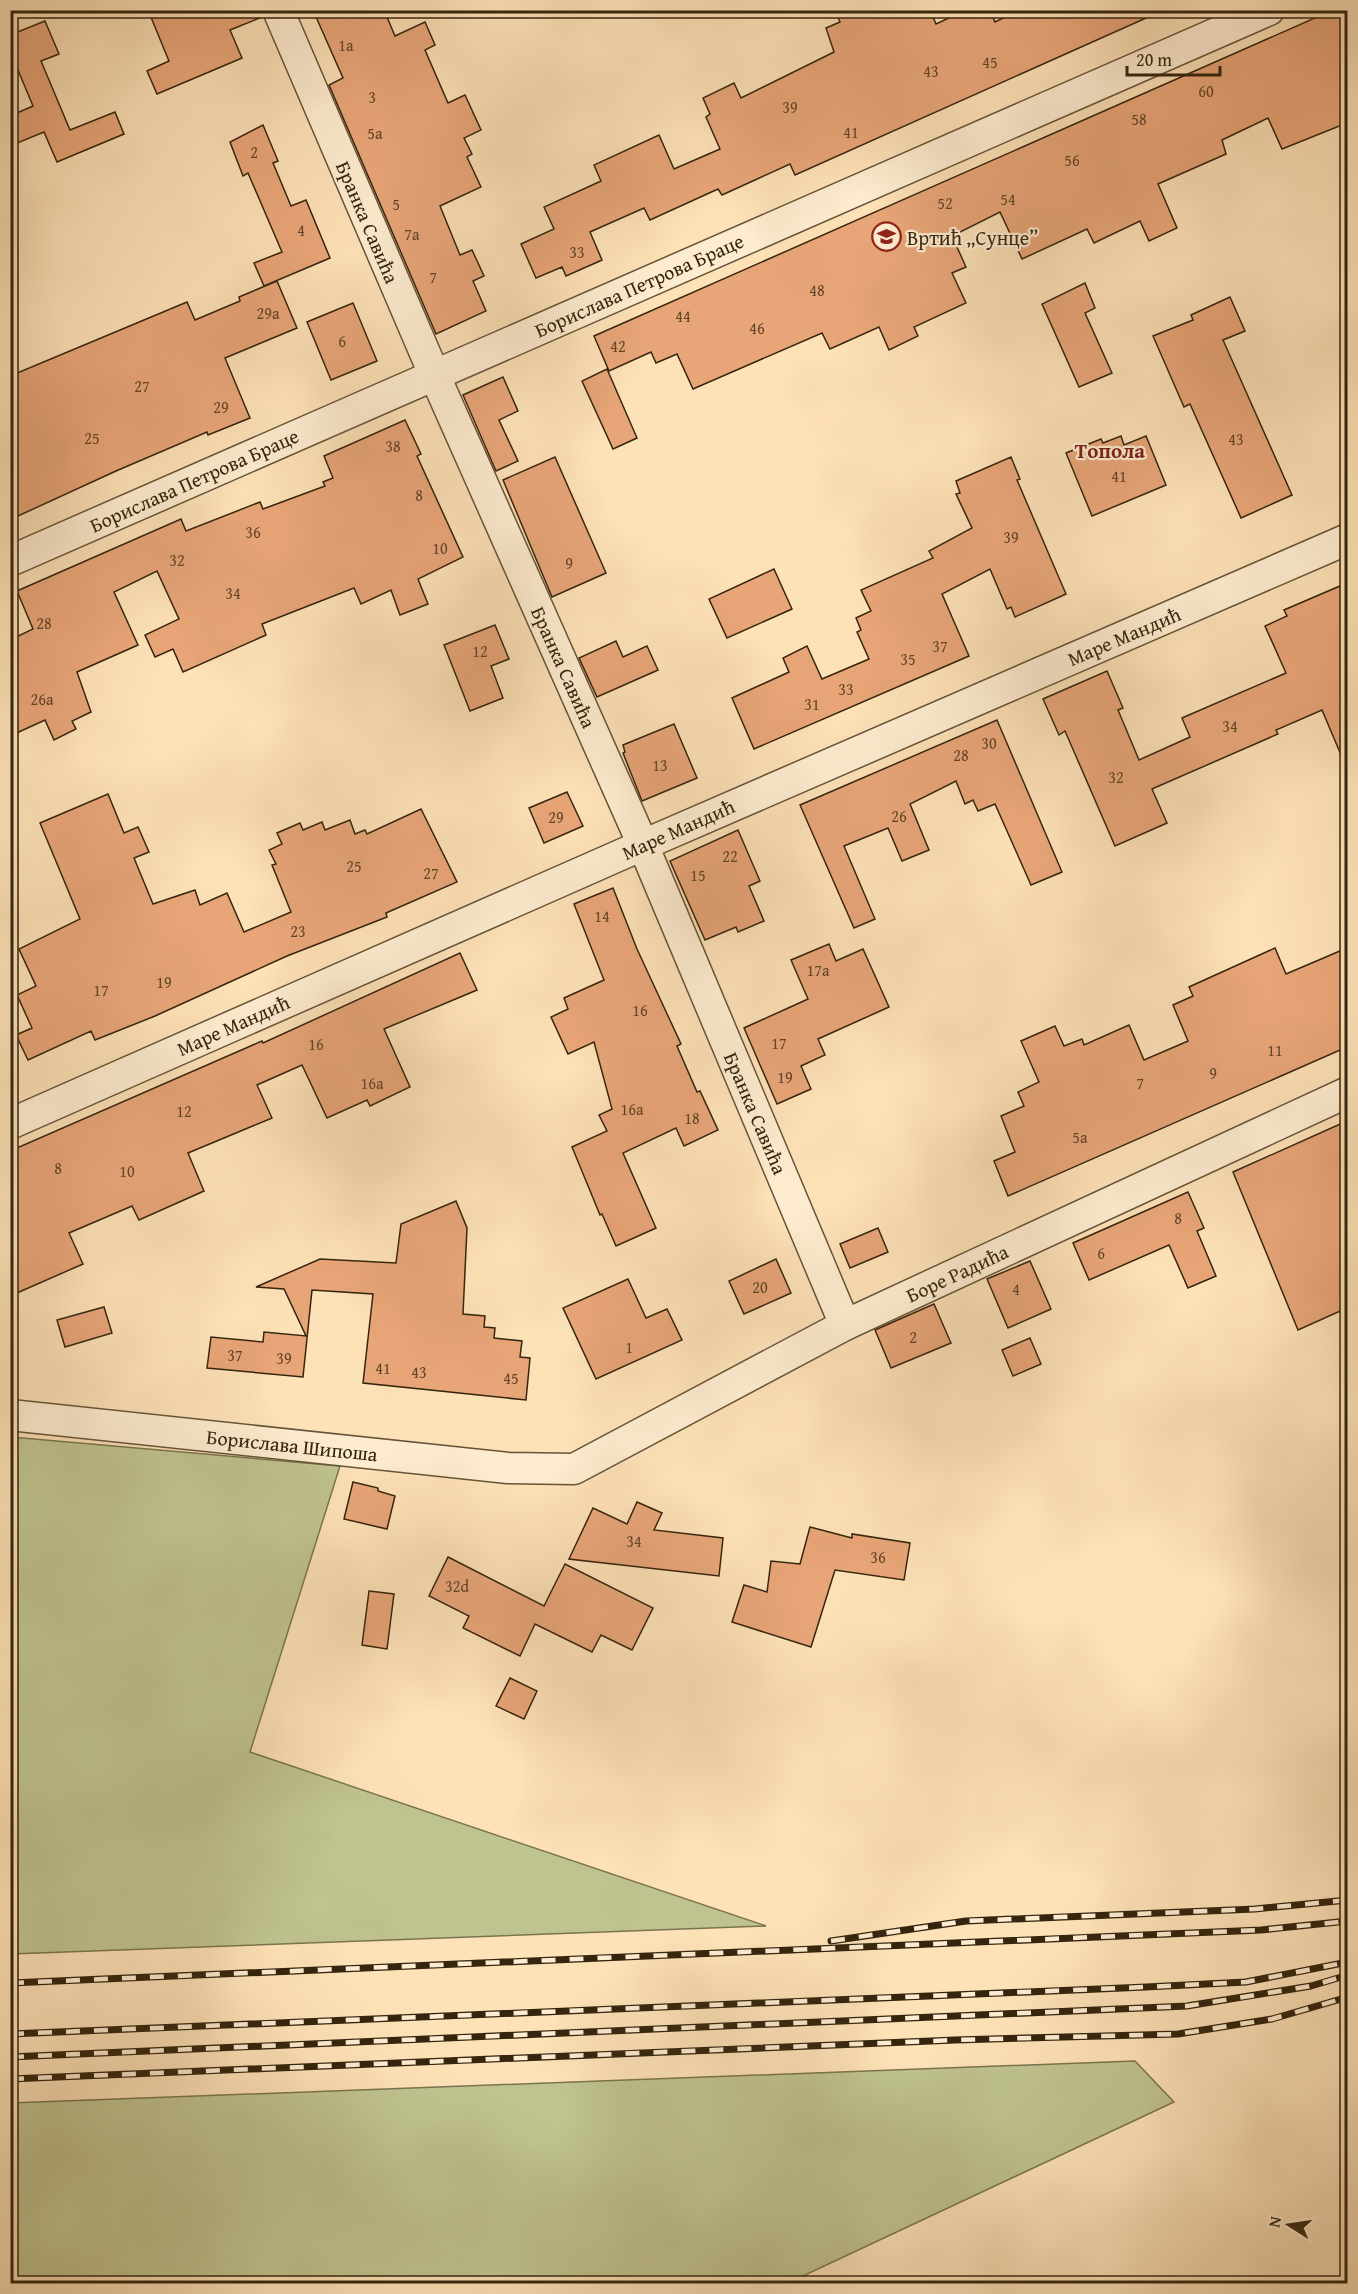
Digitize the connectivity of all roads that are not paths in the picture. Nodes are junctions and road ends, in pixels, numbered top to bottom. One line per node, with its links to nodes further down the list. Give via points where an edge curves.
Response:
1 (278, 10): 3 (street, Бранка Савића)
2 (1269, 10): 3 (street, Борислава Петрова Браце)
3 (434, 374): 5 (street, Борислава Петрова Браце); 6 (street, Бранка Савића)
4 (1347, 539): 6 (street, Маре Мандић)
5 (10, 561)
6 (643, 844): 8 (street, Маре Мандић); 9 (street, Бранка Савића)
7 (1347, 1092): 9 (street, Боре Радића)
8 (10, 1124)
9 (845, 1325): 11 (street, Боре Радића)
10 (10, 1415): 11 (street, Борислава Шипоша, via 508,1468)
11 (574, 1469)

